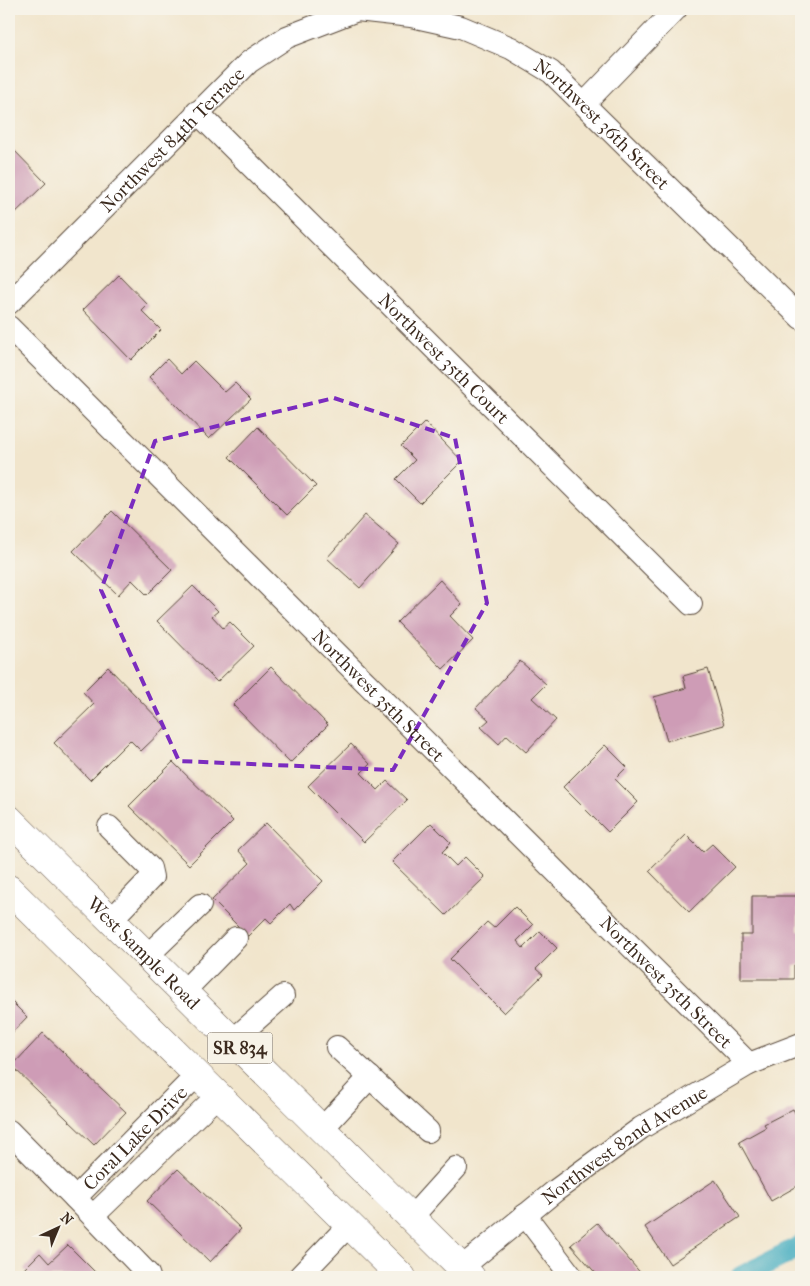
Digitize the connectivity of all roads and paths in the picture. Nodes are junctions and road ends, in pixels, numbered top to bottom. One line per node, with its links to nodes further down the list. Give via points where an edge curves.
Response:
1 (676, 9): 3 (street)
2 (357, 10): 3 (street, Northwest 36th Street, via 411,16 462,27 510,48 551,72); 4 (street, Northwest 84th Terrace, via 279,42 248,62)
3 (584, 104): 6 (street, Northwest 36th Street)
4 (197, 112): 5 (street, Northwest 84th Terrace); 8 (street, Northwest 35th Court)
5 (9, 303)
6 (801, 318)
7 (9, 327): 21 (street, Northwest 35th Street)
8 (691, 604)
9 (9, 819): 13 (main road, West Sample Road / SR 834)
10 (109, 827): 13 (street, via 150,868 152,877)
11 (9, 888): 22 (main road, SR 834)
12 (200, 904): 15 (street)
13 (110, 920): 15 (main road, West Sample Road / SR 834)
14 (236, 938): 16 (street)
15 (146, 956): 16 (main road, West Sample Road / SR 834)
16 (183, 992): 18 (main road, West Sample Road / SR 834)
17 (283, 996): 18 (street)
18 (232, 1040): 26 (main road, West Sample Road / SR 834)
19 (801, 1044): 21 (street, Northwest 82nd Avenue)
20 (337, 1047): 23 (street)
21 (749, 1064): 30 (street, Northwest 82nd Avenue, via 641,1128)
22 (197, 1075): 24 (main road, SR 834); 29 (street, Coral Lake Drive)
23 (370, 1077): 26 (street); 27 (street)
24 (217, 1096): 31 (street, Coral Lake Drive); 33 (main road, SR 834)
25 (9, 1130): 29 (street, Coral Lake Drive)
26 (321, 1130): 32 (main road, West Sample Road / SR 834)
27 (428, 1131)
28 (456, 1168): 32 (street)
29 (75, 1198): 31 (street)
30 (525, 1215): 34 (street, Northwest 82nd Avenue); 38 (street)
31 (92, 1216): 35 (street)
32 (411, 1218): 34 (main road, West Sample Road / SR 834)
33 (349, 1225): 36 (street); 37 (main road, SR 834)
34 (466, 1272)
35 (149, 1277)
36 (302, 1277)
37 (402, 1277)
38 (572, 1277)

